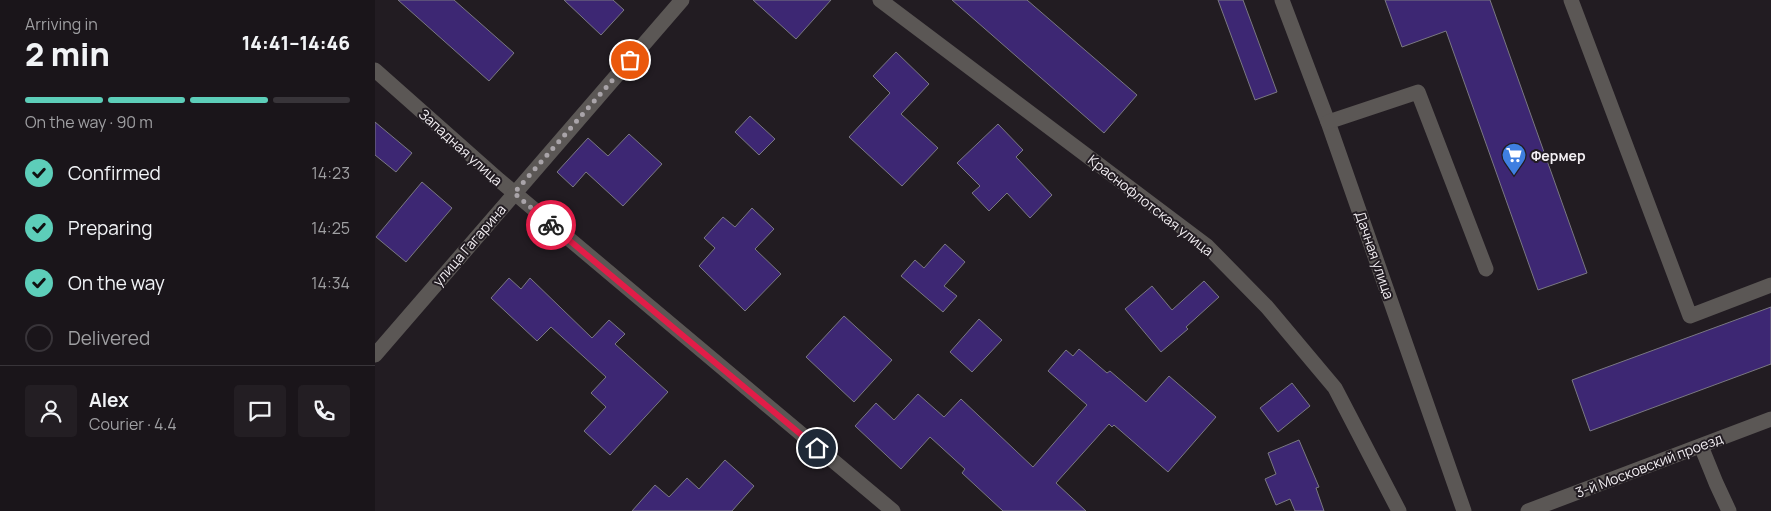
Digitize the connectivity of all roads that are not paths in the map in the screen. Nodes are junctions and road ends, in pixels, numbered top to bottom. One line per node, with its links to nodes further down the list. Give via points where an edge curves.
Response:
1 (682, 0): 7 (street, улица Гагарина)
2 (880, 0): 14 (street, Краснофлотская улица, via 1207,246 1267,307 1335,388)
3 (1282, 0): 6 (street, Дачная улица)
4 (1571, 0): 9 (street, via 1690,316)
5 (375, 70): 7 (street, Западная улица)
6 (1328, 122): 8 (street, via 1417,92); 15 (street, Дачная улица)
7 (514, 193): 10 (street, улица Гагарина); 13 (street, Западная улица)
8 (1486, 269)
9 (1771, 285)
10 (375, 355)
11 (1771, 419): 12 (street, 3-й Московский проезд)
12 (1701, 446): 16 (street, 3-й Московский проезд); 17 (street)
13 (893, 511)
14 (1399, 511)
15 (1464, 511)
16 (1528, 511)
17 (1729, 511)

